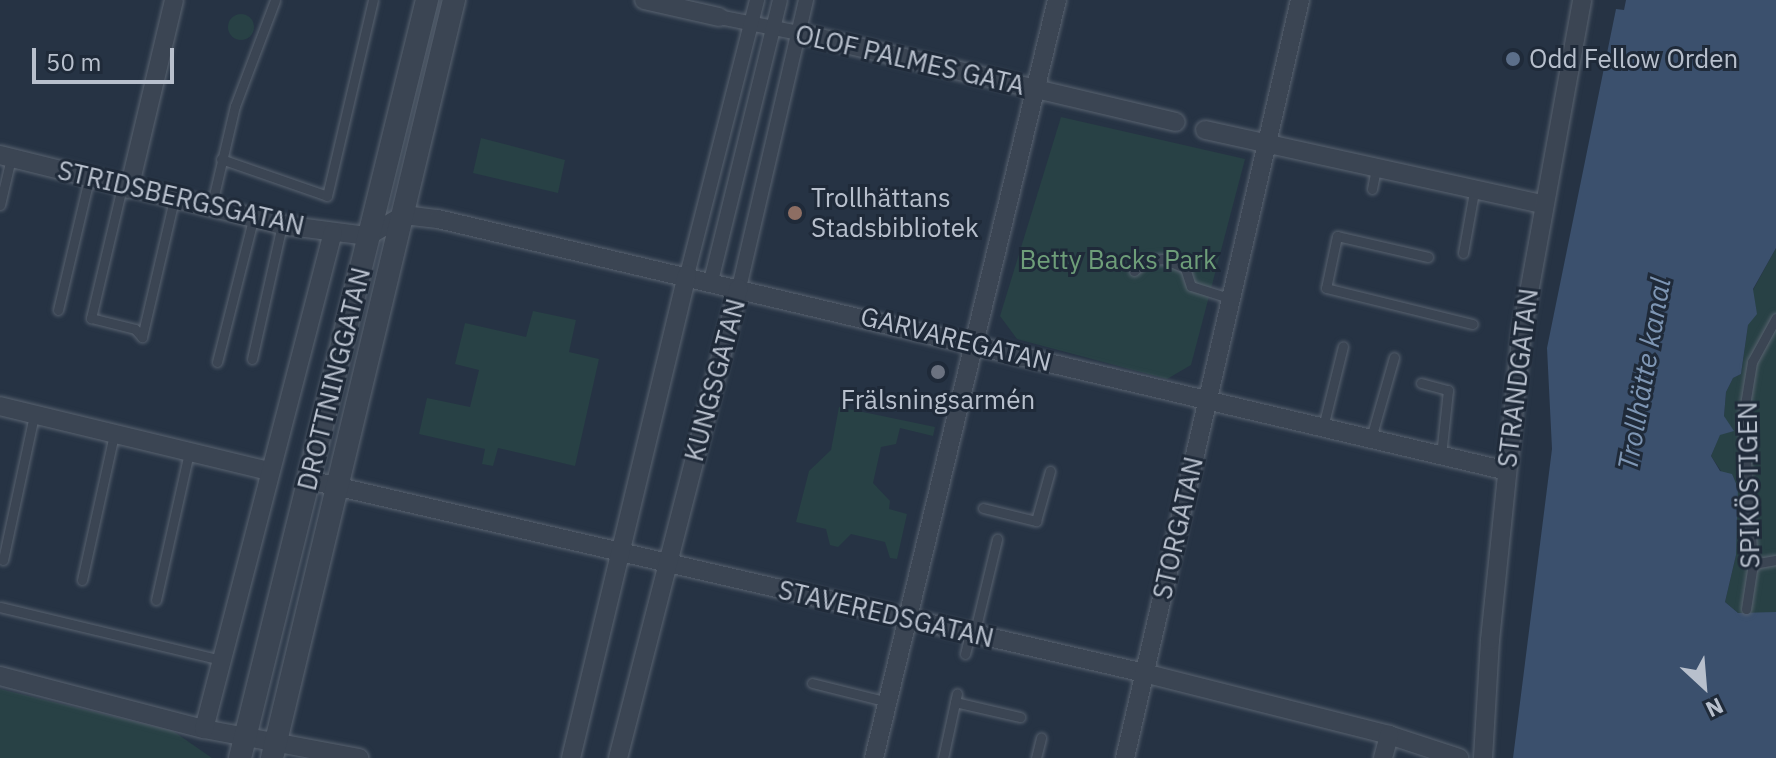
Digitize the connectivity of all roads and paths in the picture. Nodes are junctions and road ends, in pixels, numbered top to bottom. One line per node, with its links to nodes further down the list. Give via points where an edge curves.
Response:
1 (174, 0): 25 (street)
2 (275, 0): 22 (lane)
3 (373, 0): 22 (lane, via 327,196)
4 (427, 0): 37 (street, DROTTNINGGATAN)
5 (454, 0): 32 (street, DROTTNINGGATAN)
6 (644, 0): 13 (street, OLOF PALMES GATA)
7 (757, 0): 14 (street, KUNGSGATAN)
8 (780, 0): 15 (street, KUNGSGATAN)
9 (806, 0): 16 (street, KUNGSGATAN)
10 (1057, 0): 17 (street)
11 (1300, 0): 20 (street, STORGATAN)
12 (1582, 0): 29 (street, STRANDGATAN)
13 (719, 17): 14 (street, OLOF PALMES GATA)
14 (751, 24): 15 (street, OLOF PALMES GATA); 42 (street, KUNGSGATAN)
15 (774, 29): 16 (street, OLOF PALMES GATA); 43 (street, KUNGSGATAN)
16 (799, 33): 17 (street, OLOF PALMES GATA); 44 (street, KUNGSGATAN)
17 (1034, 89): 18 (street, OLOF PALMES GATA); 49 (street)
18 (1176, 122)
19 (1205, 130): 20 (street)
20 (1266, 144): 23 (street); 45 (street, STORGATAN)
21 (6, 156): 24 (street, STRIDSBERGSGATAN); 30 (lane)
22 (221, 159): 31 (lane)
23 (1376, 168): 26 (lane); 27 (street)
24 (89, 179): 25 (street, STRIDSBERGSGATAN); 46 (lane)
25 (126, 188): 28 (street, STRIDSBERGSGATAN); 28 (lane, via 91,318 135,329 142,337)
26 (1372, 189)
27 (1482, 189): 29 (street); 39 (lane, via 1471,193)
28 (174, 200): 31 (street, STRIDSBERGSGATAN)
29 (1542, 204): 65 (street, STRANDGATAN, via 1516,330)
30 (0, 205)
31 (211, 208): 33 (street, STRIDSBERGSGATAN)
32 (404, 215): 37 (street); 42 (street, GARVAREGATAN, via 599,249); 67 (street, DROTTNINGGATAN)
33 (253, 220): 34 (street, STRIDSBERGSGATAN); 53 (lane)
34 (282, 225): 36 (street, STRIDSBERGSGATAN); 52 (lane)
35 (1365, 229): 38 (lane)
36 (333, 232): 37 (street, STRIDSBERGSGATAN); 63 (street, DROTTNINGGATAN)
37 (368, 236): 66 (street, DROTTNINGGATAN)
38 (1362, 242): 40 (lane); 48 (lane, via 1337,236 1326,288)
39 (1463, 253)
40 (1428, 257)
41 (1134, 271): 45 (lane, via 1144,261 1171,262 1185,268 1191,286)
42 (687, 275): 43 (street, GARVAREGATAN); 70 (street, KUNGSGATAN)
43 (711, 281): 44 (street, GARVAREGATAN)
44 (739, 288): 49 (street, GARVAREGATAN); 73 (street, KUNGSGATAN)
45 (1232, 299): 55 (street, STORGATAN)
46 (58, 310)
47 (1776, 318): 74 (lane, SPIKÖSTIGEN, via 1752,362 1743,417)
48 (1473, 324)
49 (973, 343): 55 (street, GARVAREGATAN); 79 (street, via 944,499)
50 (1343, 346): 58 (lane)
51 (1394, 357): 60 (lane)
52 (252, 359)
53 (217, 362)
54 (1421, 383): 62 (lane, via 1448,390)
55 (1209, 399): 58 (street, GARVAREGATAN); 83 (street, STORGATAN)
56 (0, 406): 57 (street)
57 (34, 415): 59 (street); 71 (lane)
58 (1323, 427): 60 (street, GARVAREGATAN)
59 (114, 434): 61 (street); 75 (lane)
60 (1371, 438): 62 (street, GARVAREGATAN)
61 (189, 452): 63 (street); 76 (lane)
62 (1441, 455): 65 (street, GARVAREGATAN)
63 (268, 471): 82 (street, DROTTNINGGATAN)
64 (1050, 471): 68 (lane, via 1036,521)
65 (1507, 471): 102 (street, STRANDGATAN)
66 (309, 480): 67 (street, STAVEREDSGATAN); 91 (street, DROTTNINGGATAN)
67 (339, 488): 70 (street, STAVEREDSGATAN); 92 (street, DROTTNINGGATAN)
68 (983, 508)
69 (997, 539): 80 (lane)
70 (618, 552): 73 (street, STAVEREDSGATAN); 94 (street, KUNGSGATAN)
71 (3, 560)
72 (1776, 560): 74 (lane)
73 (665, 562): 79 (street, STAVEREDSGATAN); 95 (street, KUNGSGATAN)
74 (1753, 564): 78 (lane, SPIKÖSTIGEN)
75 (82, 580)
76 (156, 600)
77 (0, 607): 82 (lane)
78 (1746, 609)
79 (908, 620): 80 (street, STAVEREDSGATAN); 86 (street)
80 (972, 634): 81 (lane); 83 (street, STAVEREDSGATAN)
81 (965, 654)
82 (221, 660): 88 (street, DROTTNINGGATAN)
83 (1144, 673): 89 (street, STAVEREDSGATAN); 99 (street, STORGATAN)
84 (0, 676): 88 (street)
85 (812, 683): 86 (lane)
86 (888, 702): 96 (street)
87 (1020, 717): 97 (lane, via 956,697)
88 (204, 729): 91 (street)
89 (1389, 735): 100 (street); 101 (street, STAVEREDSGATAN)
90 (1041, 738): 98 (lane)
91 (242, 748): 92 (street)
92 (274, 750): 93 (street)
93 (359, 758)
94 (571, 758)
95 (618, 758)
96 (874, 758)
97 (943, 758)
98 (1036, 758)
99 (1125, 758)
100 (1383, 758)
101 (1459, 758)
102 (1483, 758)

